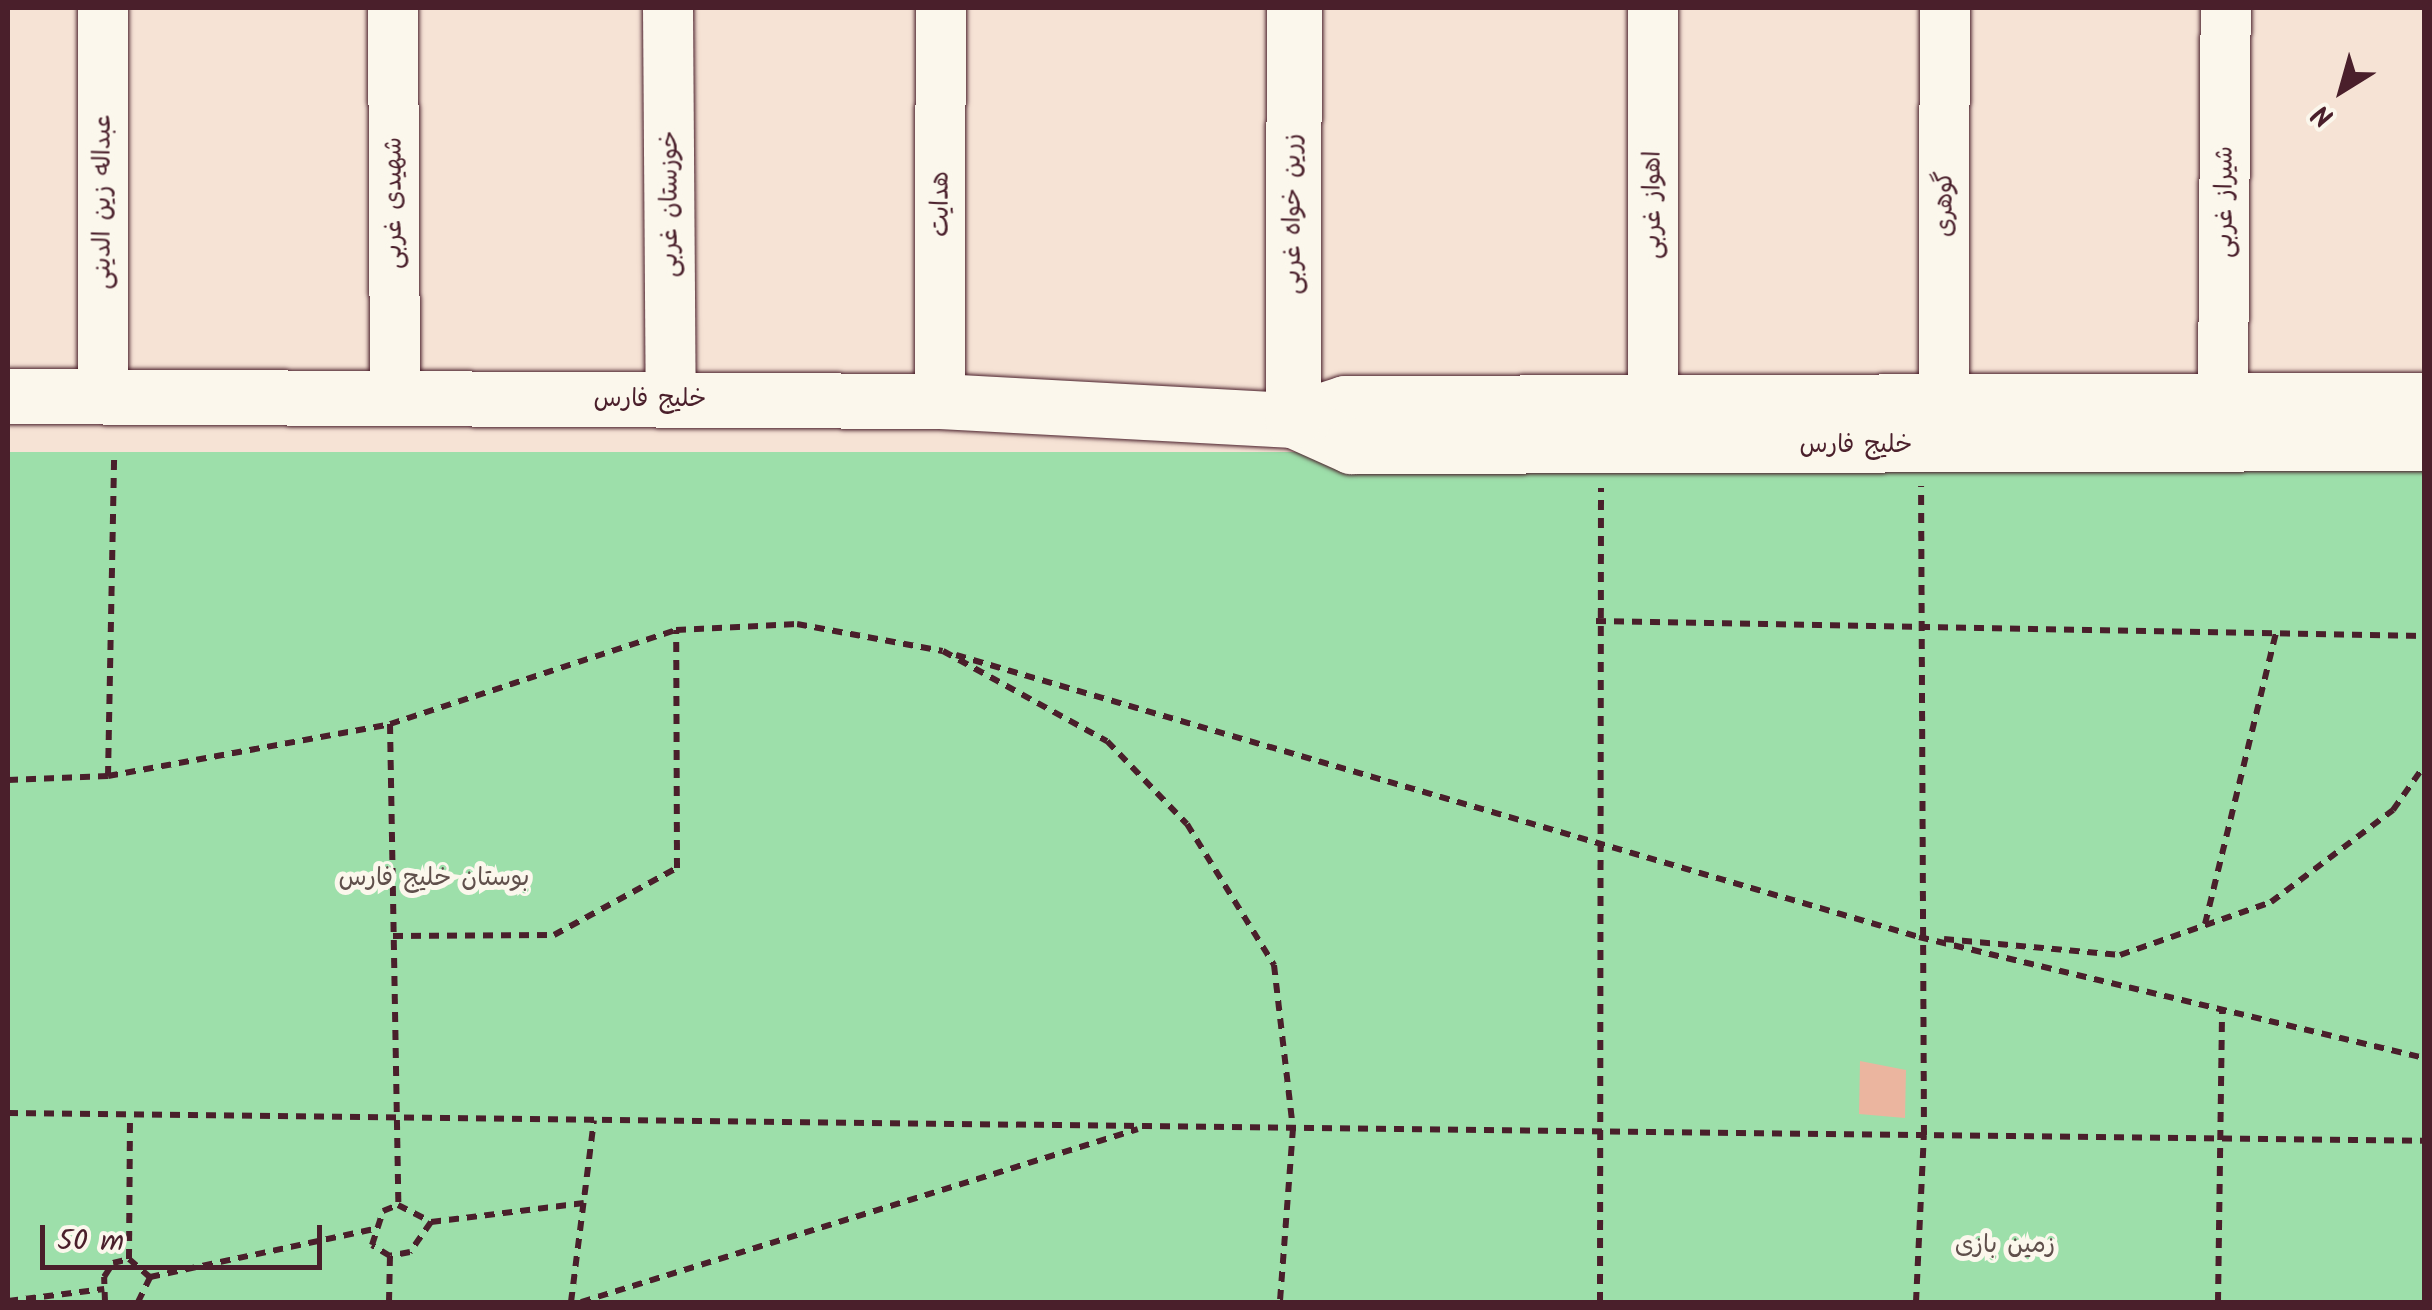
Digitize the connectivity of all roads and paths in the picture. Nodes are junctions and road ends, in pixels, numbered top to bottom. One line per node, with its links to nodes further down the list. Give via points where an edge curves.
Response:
1 (103, 8): 10 (street, عبداله زین الدینی)
2 (393, 8): 12 (street, شهیدی غربی)
3 (668, 8): 13 (street, خوزستان غربی)
4 (942, 8): 16 (street, هدایت)
5 (1294, 8): 18 (main road, زرین خواه غربی)
6 (1654, 8): 17 (street, اهواز غربی)
7 (1945, 8): 15 (street, گوهری)
8 (2226, 8): 11 (street, شیراز غربی)
9 (8, 396): 10 (main road, خلیج فارس)
10 (103, 396): 12 (main road, خلیج فارس)
11 (2223, 396): 14 (main road, خلیج فارس); 15 (main road, خلیج فارس)
12 (395, 398): 13 (main road, خلیج فارس)
13 (671, 400): 16 (main road, خلیج فارس)
14 (2424, 400)
15 (1944, 401): 17 (main road, خلیج فارس)
16 (940, 402): 18 (main road, خلیج فارس)
17 (1653, 402): 18 (main road, خلیج فارس, via 1345,403)
18 (1293, 420): 19 (main road, خلیج فارس, via 1351,446)
19 (2424, 443)
20 (114, 452): 31 (path)
21 (1922, 465): 24 (path)
22 (1602, 482): 23 (path)
23 (1596, 620): 24 (path); 33 (path)
24 (1920, 627): 26 (path); 36 (path)
25 (676, 630): 28 (path, via 797,624); 29 (path); 35 (path, via 677,868 554,934)
26 (2276, 633): 27 (path); 34 (path)
27 (2424, 636)
28 (944, 651): 33 (path); 44 (path, via 1107,741 1187,824 1274,965)
29 (390, 724): 31 (path); 35 (path)
30 (2424, 766): 34 (path, via 2393,810 2271,902)
31 (108, 776): 32 (path)
32 (8, 780)
33 (1599, 844): 36 (path); 45 (path)
34 (2204, 925): 36 (path, via 2120,954)
35 (393, 936): 41 (path)
36 (1919, 937): 37 (path); 46 (path)
37 (2222, 1010): 38 (path); 47 (path)
38 (2424, 1058)
39 (8, 1114): 40 (path)
40 (130, 1115): 41 (path); 54 (path)
41 (396, 1118): 42 (path); 50 (path)
42 (594, 1120): 43 (path); 49 (path)
43 (1148, 1126): 44 (path); 62 (path)
44 (1292, 1128): 45 (path); 63 (path)
45 (1598, 1131): 46 (path); 64 (path)
46 (1924, 1135): 47 (path); 65 (path)
47 (2218, 1138): 48 (path); 66 (path)
48 (2424, 1141)
49 (584, 1203): 51 (path); 61 (path)
50 (398, 1204): 51 (path); 52 (path, via 383,1211)
51 (431, 1222): 53 (path, via 410,1252)
52 (373, 1229): 53 (path, via 372,1245); 55 (path)
53 (390, 1256): 60 (path)
54 (129, 1259): 55 (path); 56 (path, via 113,1263)
55 (150, 1277): 59 (path)
56 (104, 1289): 57 (path); 58 (path)
57 (8, 1301)
58 (105, 1302)
59 (138, 1302)
60 (389, 1302)
61 (572, 1302)
62 (581, 1302)
63 (1280, 1302)
64 (1600, 1302)
65 (1916, 1302)
66 (2218, 1302)

